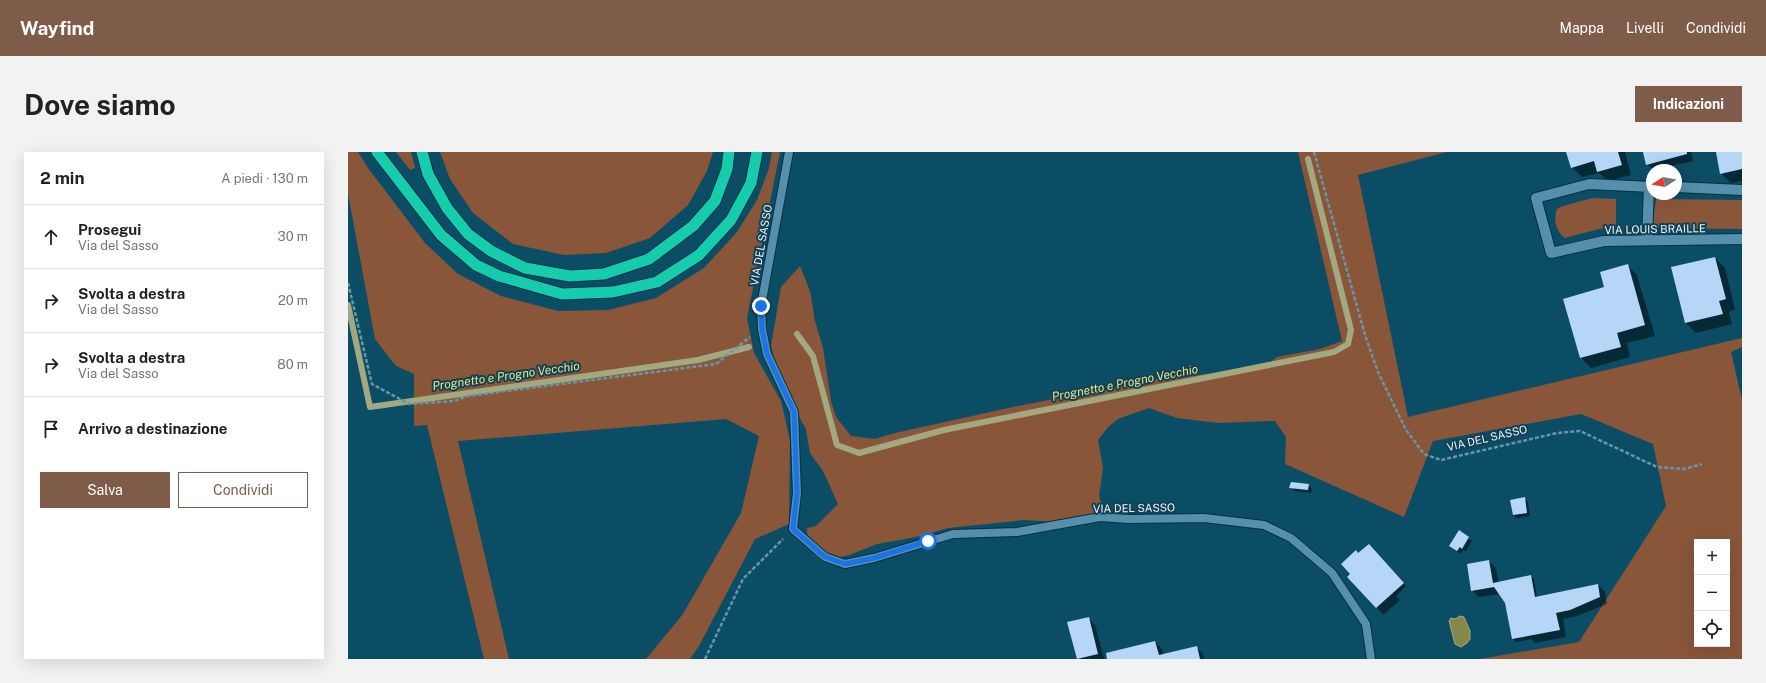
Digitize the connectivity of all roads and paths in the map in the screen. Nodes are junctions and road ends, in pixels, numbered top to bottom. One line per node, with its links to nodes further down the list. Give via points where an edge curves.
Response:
1 (377, 152): 4 (highway, via 441,235 476,265 499,276 562,294 613,292 657,282 699,255 731,220 751,183)
2 (422, 152): 3 (highway, via 428,174 447,208 468,234 491,251 525,268 570,276 604,274 649,259 693,226 715,201 727,169)
3 (730, 152)
4 (758, 152)
5 (789, 152): 14 (lane, VIA DEL SASSO, via 761,306)
6 (1314, 152): 15 (path, VIA DEL SASSO, via 1365,335 1378,372 1406,430 1424,454 1441,460 1580,431 1657,467 1684,469)
7 (1646, 186): 12 (street, VIA LOUIS BRAILLE, via 1589,184 1536,198 1551,253 1604,241)
8 (1682, 187): 9 (street)
9 (1742, 190)
10 (1649, 200): 12 (street)
11 (1742, 239): 12 (street, VIA LOUIS BRAILLE)
12 (1646, 240)
13 (348, 283): 14 (path, via 372,384 409,404 716,364)
14 (762, 329): 16 (lane, VIA DEL SASSO, via 767,354 794,412 797,493)
15 (1702, 464)
16 (793, 529): 17 (path, via 743,579); 18 (lane, VIA DEL SASSO, via 825,557 845,564 953,534 1017,532 1100,517 1204,518 1264,525 1291,538 1332,573 1366,624)
17 (705, 659)
18 (1371, 659)

